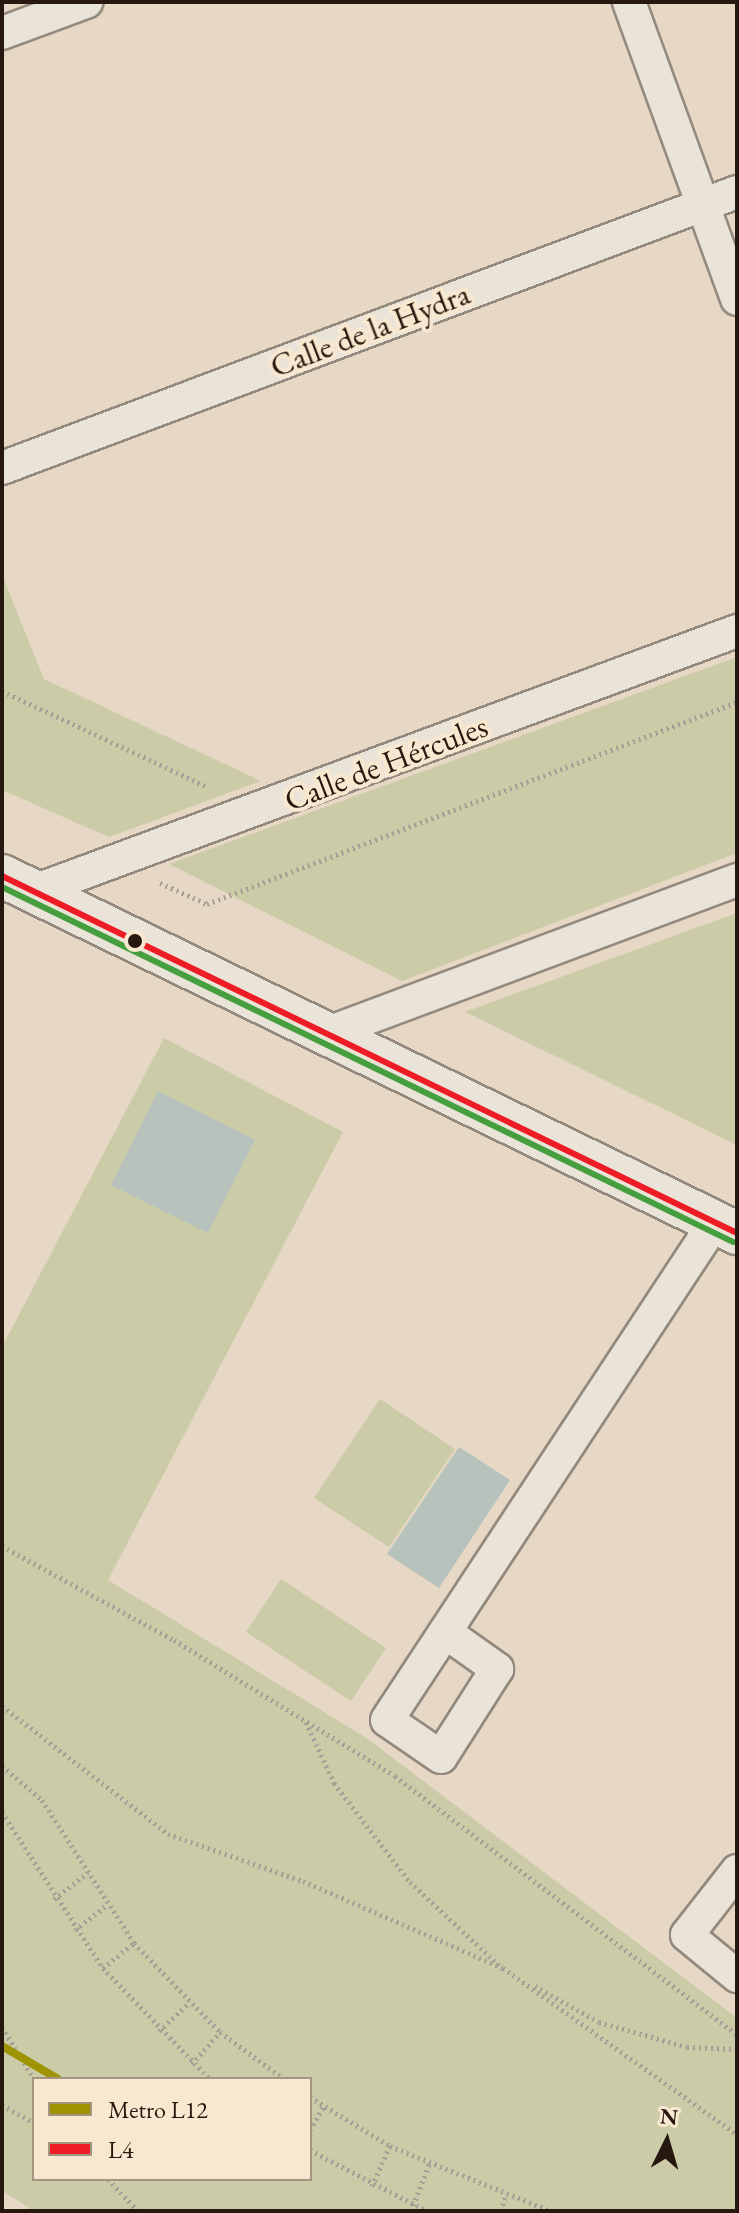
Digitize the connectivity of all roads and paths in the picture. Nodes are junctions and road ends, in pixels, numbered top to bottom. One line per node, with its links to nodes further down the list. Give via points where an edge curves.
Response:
1 (86, 2): 3 (street)
2 (629, 2): 5 (street)
3 (2, 33)
4 (737, 192): 5 (street, Calle de la Hydra)
5 (704, 204): 6 (street); 7 (street, Calle de la Hydra)
6 (737, 299)
7 (2, 468)
8 (737, 631): 11 (street, Calle de Hércules)
9 (2, 691): 11 (path)
10 (737, 702): 12 (path, via 207,904)
11 (260, 811): 12 (street, Calle de Hércules)
12 (119, 864): 14 (street, Calle de Hércules)
13 (737, 880): 15 (street)
14 (18, 883): 15 (street)
15 (328, 1033): 16 (street)
16 (726, 1228): 18 (street)
17 (2, 1546): 20 (path)
18 (445, 1632)
19 (2, 1706): 30 (path, via 168,1834 303,1881)
20 (306, 1721): 30 (path, via 334,1783 410,1882); 36 (path, via 395,1776 602,1927)
21 (2, 1766): 24 (path, via 42,1800)
22 (2, 1812): 25 (path)
23 (737, 1871): 31 (street, via 687,1935)
24 (88, 1873): 25 (path); 26 (path)
25 (54, 1899): 27 (path)
26 (106, 1906): 27 (path); 28 (path)
27 (75, 1930): 29 (path)
28 (134, 1943): 29 (path); 32 (path)
29 (103, 1968): 34 (path)
30 (503, 1968): 37 (path, via 599,2022 687,2047); 47 (path)
31 (737, 1976)
32 (190, 2002): 34 (path); 35 (path)
33 (2, 2027): 39 (path)
34 (159, 2031): 38 (path)
35 (220, 2032): 38 (path); 41 (path)
36 (737, 2035)
37 (737, 2049)
38 (192, 2065): 40 (path)
39 (33, 2077)
40 (207, 2077)
41 (281, 2077)
42 (312, 2098): 44 (path)
43 (2, 2105): 45 (path)
44 (324, 2106): 46 (path); 48 (path)
45 (32, 2122)
46 (312, 2127)
47 (737, 2134)
48 (390, 2146): 50 (path); 52 (path)
49 (312, 2151): 52 (path)
50 (430, 2162): 53 (path); 54 (path)
51 (110, 2181): 55 (path)
52 (372, 2186): 54 (path)
53 (506, 2194): 57 (path); 58 (path)
54 (410, 2208): 56 (path)
55 (138, 2211)
56 (427, 2211)
57 (501, 2211)
58 (551, 2211)

